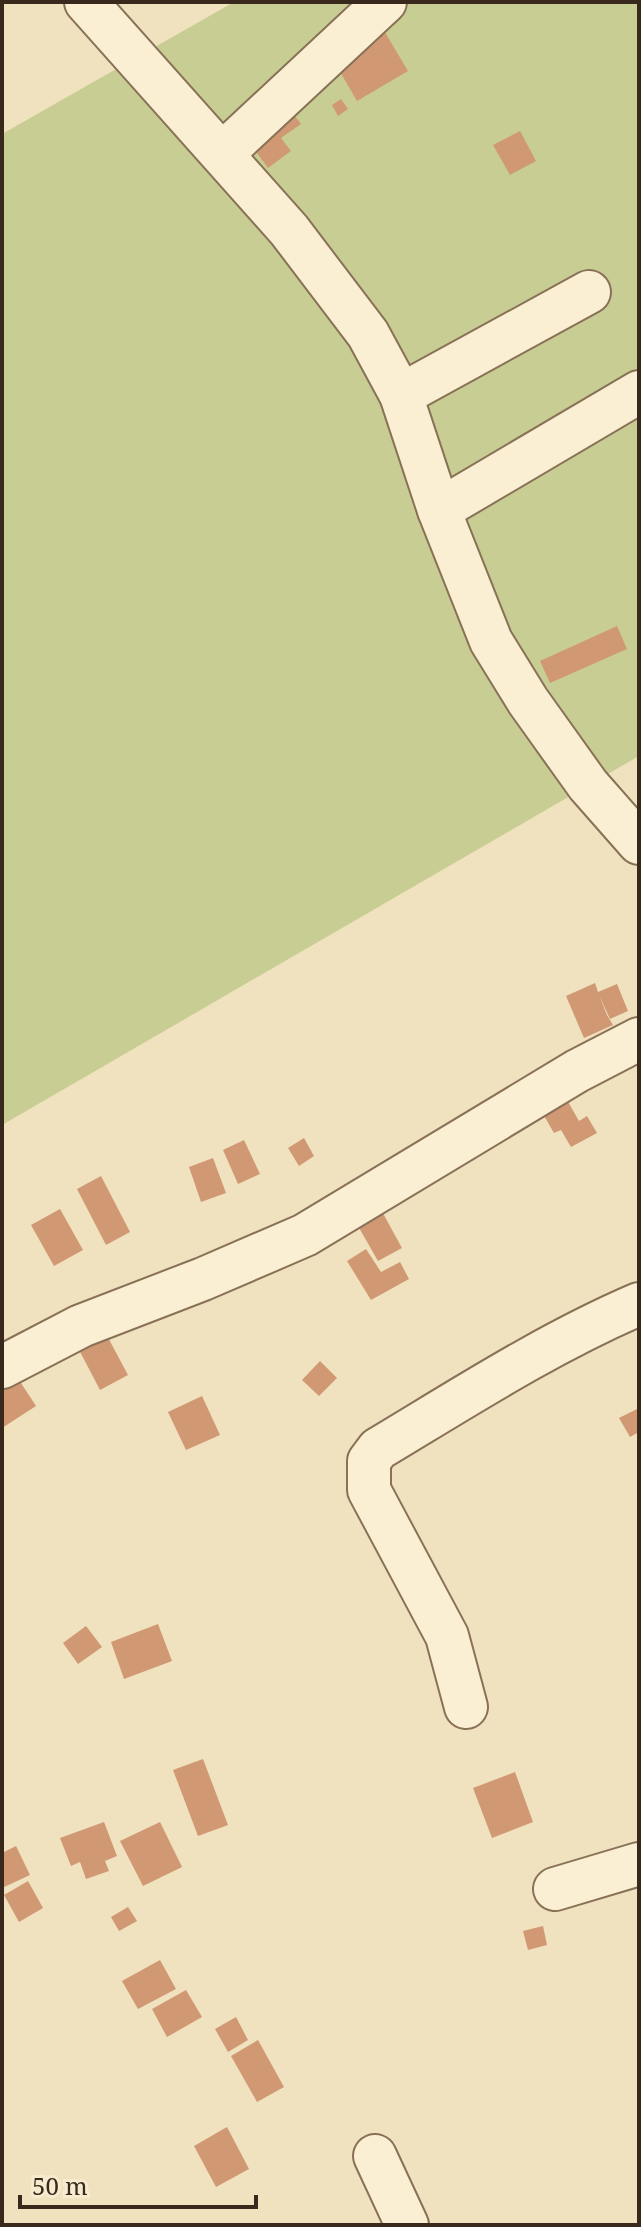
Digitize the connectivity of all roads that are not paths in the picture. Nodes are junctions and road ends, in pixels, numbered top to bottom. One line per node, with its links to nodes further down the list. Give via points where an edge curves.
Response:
1 (86, 2): 3 (street)
2 (385, 2): 3 (street)
3 (223, 153): 6 (street, via 368,334)
4 (589, 292): 6 (street)
5 (639, 392): 7 (street)
6 (401, 395): 7 (street)
7 (439, 510): 8 (street, via 491,641 588,785)
8 (639, 843)
9 (639, 1039): 11 (street, via 305,1235 81,1326)
10 (639, 1304): 12 (street, via 590,1325 499,1377 378,1449 369,1461 369,1490 447,1636)
11 (2, 1367)
12 (466, 1707)
13 (639, 1864): 14 (street)
14 (555, 1889)
15 (375, 2156): 16 (street)
16 (407, 2225)

